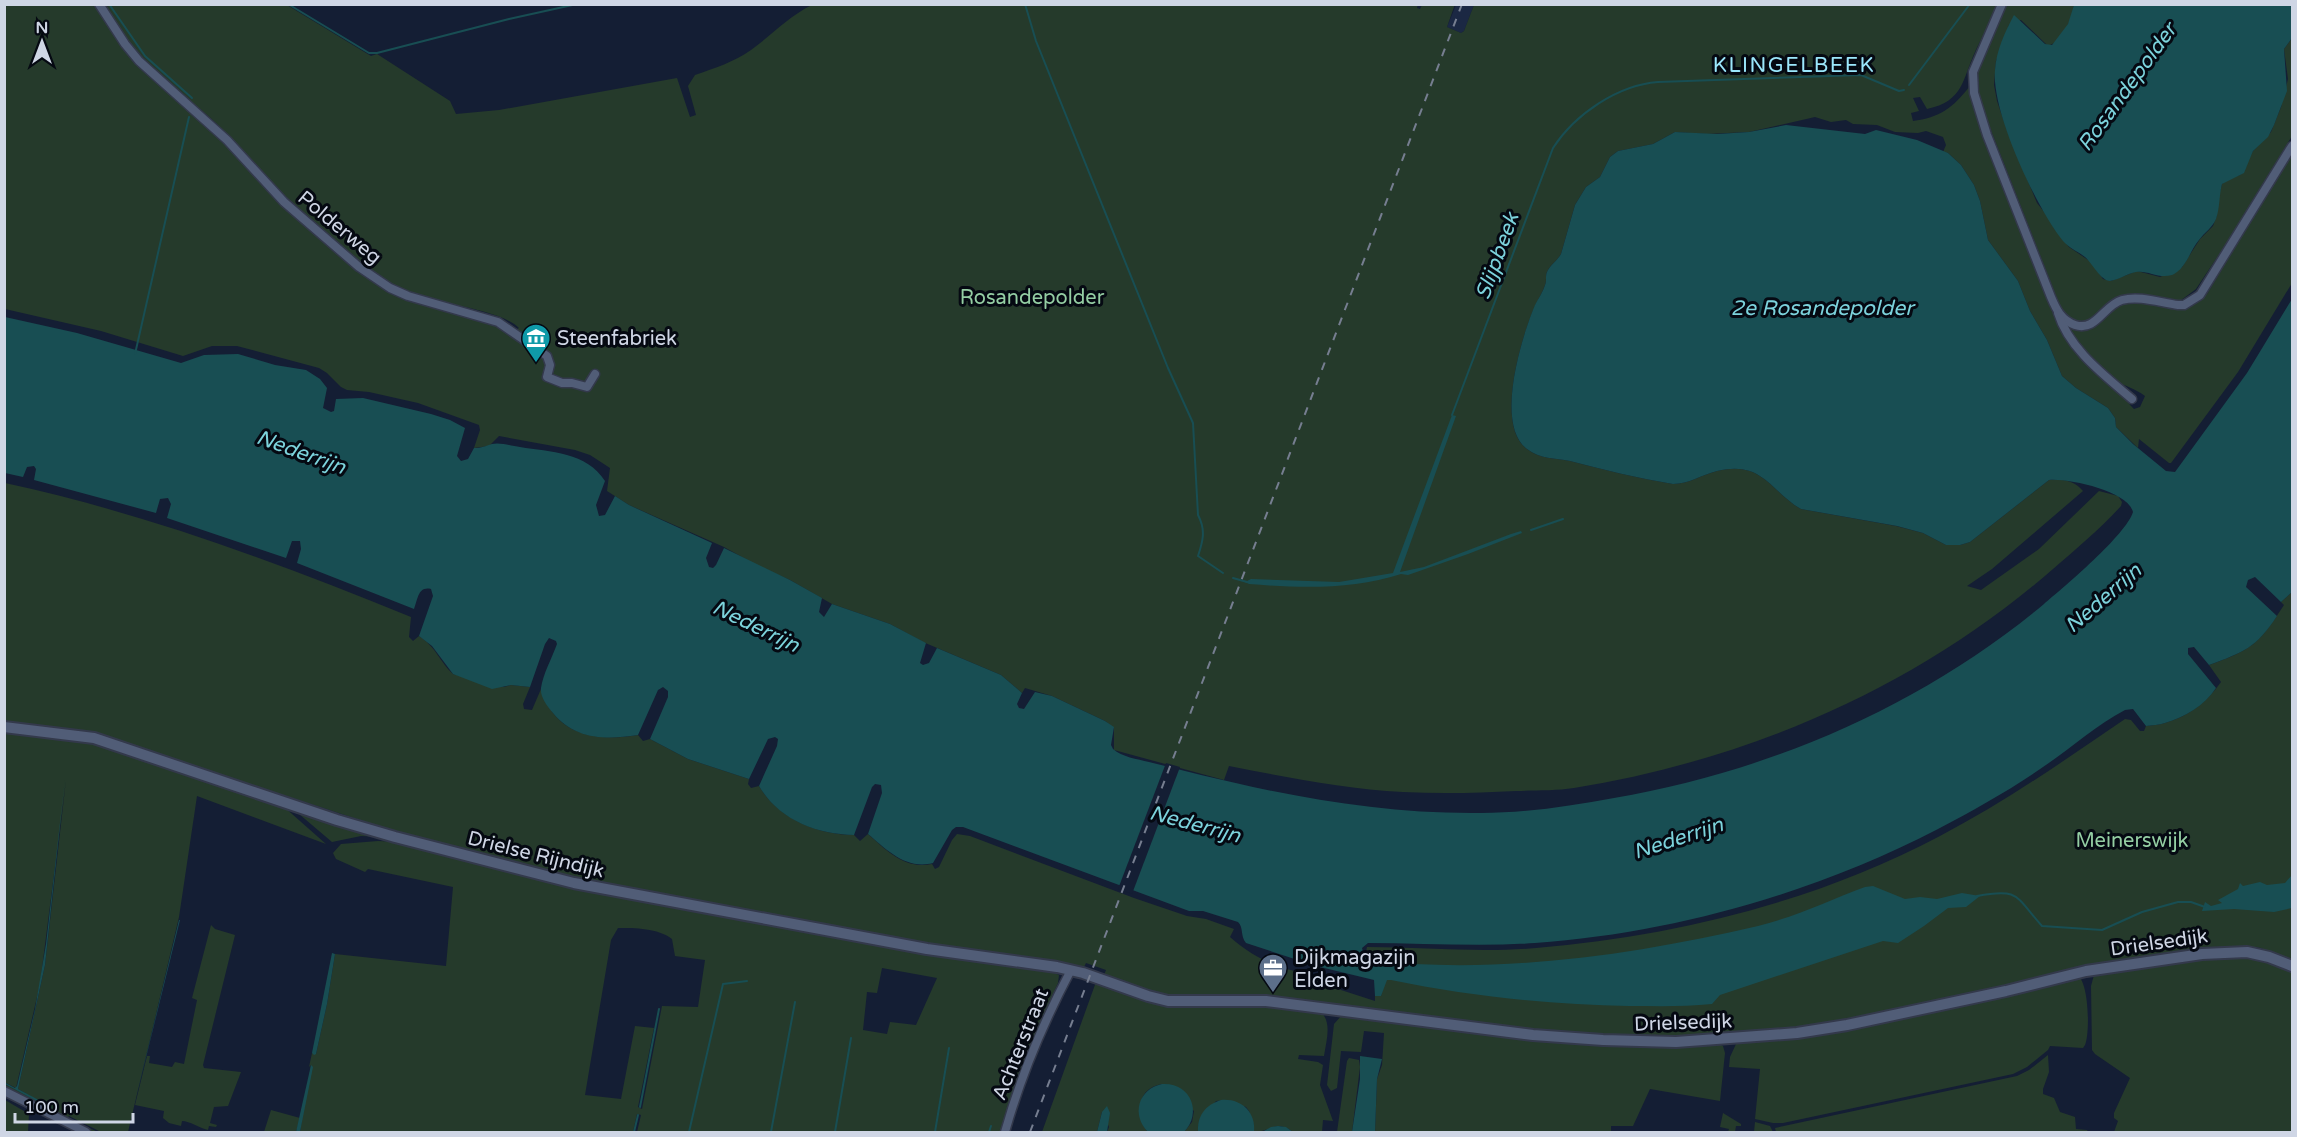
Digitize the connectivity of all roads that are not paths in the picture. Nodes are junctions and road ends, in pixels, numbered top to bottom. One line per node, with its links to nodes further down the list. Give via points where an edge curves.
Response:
1 (99, 4): 5 (street, Polderweg, via 139,62 227,140 284,202 359,267 408,296 498,322 548,356 547,377 587,387)
2 (2002, 4): 4 (street, via 1973,72 1974,93)
3 (2292, 146): 4 (street, via 2207,286 2193,301 2178,305 2125,299 2083,327)
4 (2058, 312): 6 (street, via 2061,324 2084,355)
5 (595, 374)
6 (2132, 399)
7 (4, 727): 9 (street, Drielse Rijndijk, via 94,738 347,823 573,883 893,943)
8 (2292, 966): 9 (street, Drielsedijk, via 2247,952 2202,954 2086,971 1847,1025 1797,1033 1676,1042 1533,1035 1266,1001 1168,1001)
9 (1071, 970): 12 (street, Achterstraat, via 1031,1052)
10 (4, 1091): 11 (street)
11 (86, 1132)
12 (1005, 1132)

